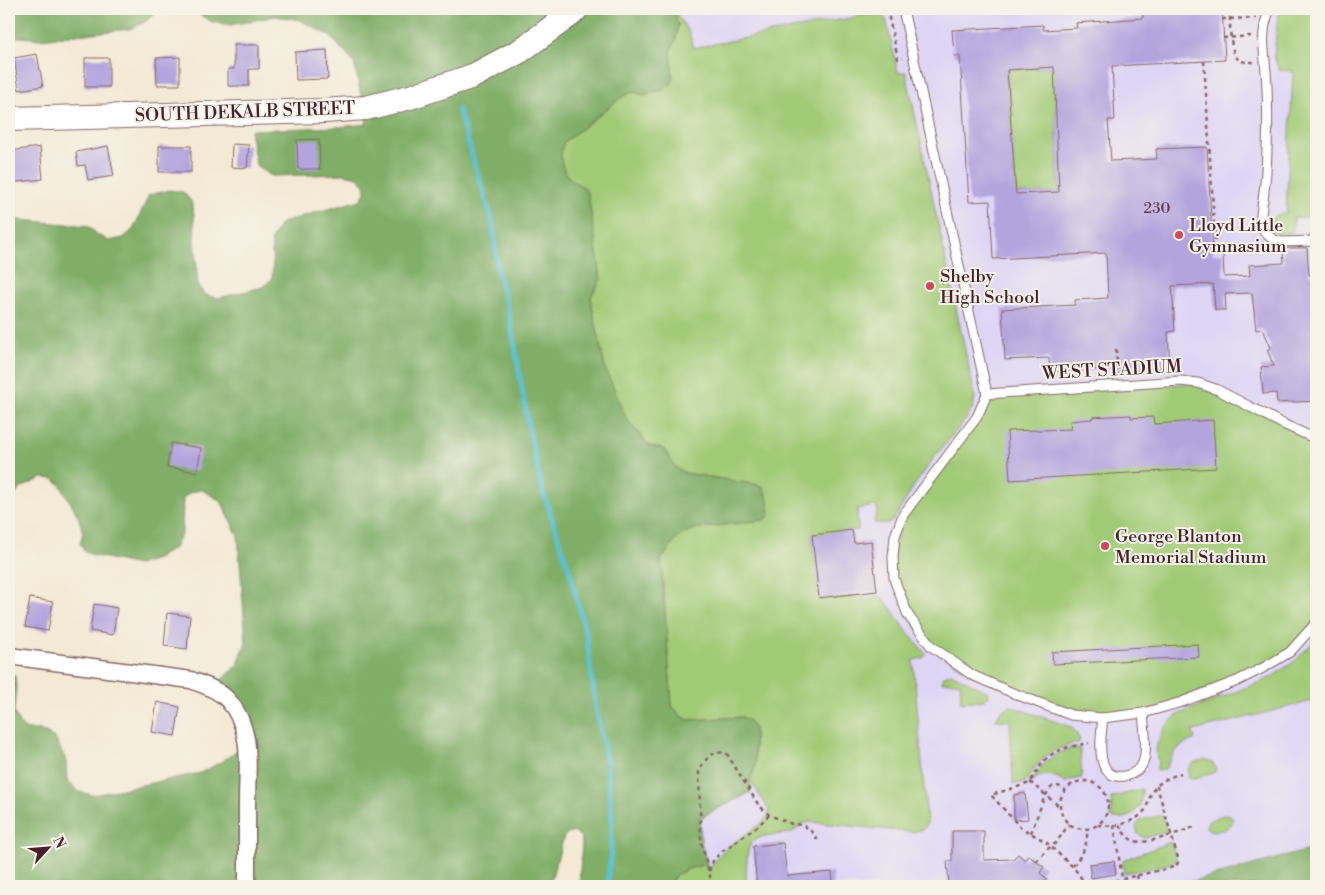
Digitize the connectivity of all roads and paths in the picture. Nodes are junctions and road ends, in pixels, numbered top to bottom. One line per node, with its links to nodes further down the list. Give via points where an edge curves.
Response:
1 (576, 9): 13 (main road, SOUTH DEKALB STREET, via 520,51 473,76 366,108)
2 (903, 9): 18 (lane)
3 (1230, 9): 7 (path)
4 (1270, 9): 5 (lane)
5 (1266, 18): 7 (path); 8 (lane)
6 (1222, 19): 7 (path)
7 (1230, 19): 9 (path)
8 (1263, 35): 9 (path); 12 (lane)
9 (1231, 37): 10 (path); 12 (path, via 1238,59)
10 (1223, 38)
11 (1204, 61): 15 (path)
12 (1265, 62): 14 (lane, via 1268,134 1263,228 1276,241)
13 (9, 119)
14 (1316, 241)
15 (1216, 254)
16 (1116, 349): 17 (path)
17 (1118, 385): 18 (lane, WEST STADIUM); 19 (lane, WEST STADIUM, via 1198,383)
18 (986, 394): 23 (lane, via 978,416 903,515 895,536 894,579 908,615 931,646 972,675 1071,715)
19 (1316, 439)
20 (1316, 623): 22 (lane, via 1290,652 1263,668 1182,702)
21 (9, 656): 47 (street, via 191,680 212,688 227,699 240,717 249,767)
22 (1143, 712): 23 (lane); 24 (lane, via 1144,760 1132,774 1111,774 1102,763)
23 (1103, 718): 24 (lane)
24 (1101, 741): 26 (path, via 1057,751 1044,762)
25 (1181, 773): 27 (path)
26 (1030, 782): 29 (path); 38 (path, via 991,795 1020,826)
27 (1157, 786): 34 (path, via 1140,815); 39 (path)
28 (1065, 790): 29 (path, via 1053,786); 30 (path); 33 (path, via 1082,780 1091,781 1104,790 1107,812)
29 (1046, 795): 30 (path); 38 (path)
30 (1060, 807): 32 (path)
31 (768, 815): 40 (path, via 802,825); 44 (path, via 720,853); 44 (path, via 727,754 715,753 703,762 699,772 701,842)
32 (1069, 824): 37 (path); 41 (path)
33 (1098, 824): 35 (path); 37 (path)
34 (1118, 824): 35 (path); 39 (path, via 1125,835 1141,843)
35 (1114, 825): 46 (path)
36 (1197, 826): 39 (path)
37 (1087, 828): 43 (path, via 1088,840 1083,854)
38 (1031, 833): 41 (path)
39 (1171, 834): 45 (path, via 1179,862 1177,865)
40 (818, 840)
41 (1051, 846): 42 (path); 43 (path)
42 (1036, 861)
43 (1072, 866): 49 (path)
44 (709, 872): 48 (path)
45 (1137, 875): 46 (path); 51 (path)
46 (1122, 879): 50 (path)
47 (247, 886)
48 (711, 886)
49 (1086, 886)
50 (1091, 886)
51 (1139, 886)

